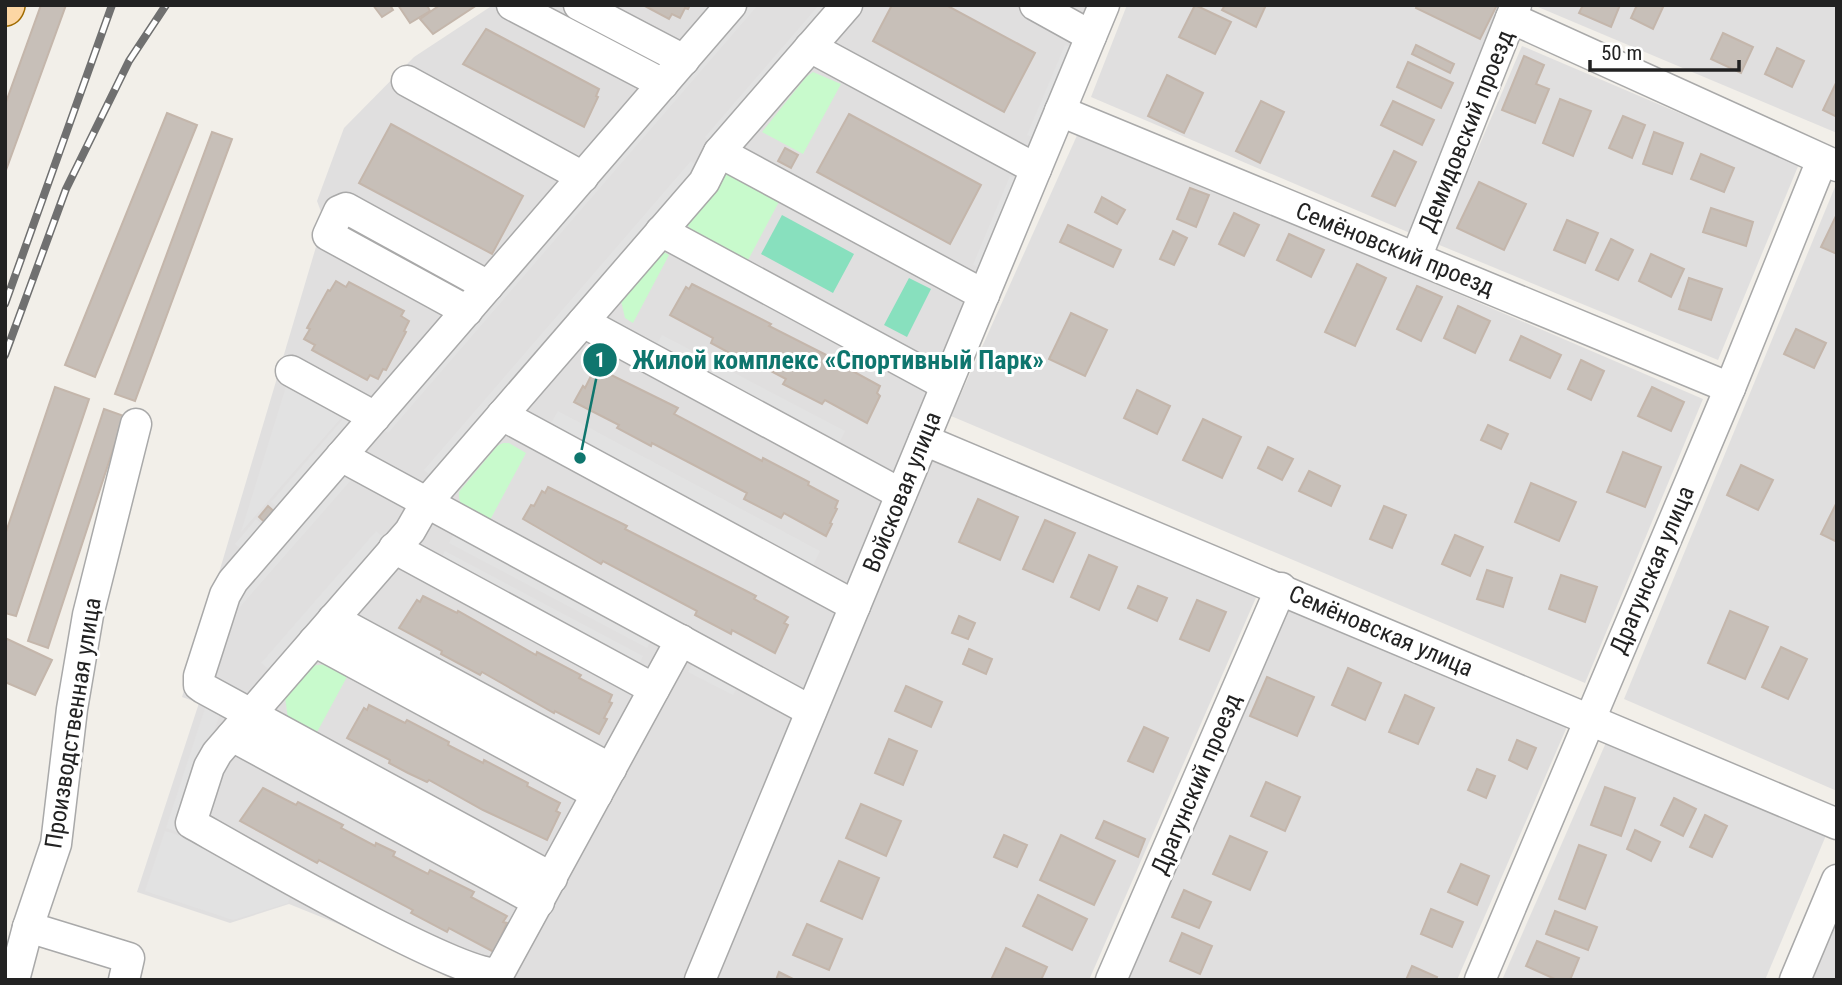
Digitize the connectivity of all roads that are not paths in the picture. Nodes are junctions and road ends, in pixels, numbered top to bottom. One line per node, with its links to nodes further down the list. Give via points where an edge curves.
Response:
1 (512, 5): 12 (street)
2 (579, 5): 10 (street)
3 (731, 5): 10 (street)
4 (847, 5): 9 (street)
5 (1035, 5): 8 (street)
6 (1104, 5): 8 (street, Войсковая улица)
7 (1514, 12): 15 (street); 19 (street, Демидовский проезд)
8 (1091, 36): 13 (street, Войсковая улица)
9 (810, 47): 14 (street); 16 (street)
10 (684, 60): 12 (street)
11 (407, 81): 17 (street)
12 (663, 84): 17 (street)
13 (1060, 111): 16 (street, Войсковая улица); 19 (street, Семёновский проезд)
14 (719, 152): 18 (street, via 704,182); 21 (street)
15 (1830, 163): 26 (street, Драгунская улица)
16 (1036, 169): 21 (street, Войсковая улица)
17 (583, 177): 20 (street)
18 (662, 231): 23 (street); 25 (street)
19 (1416, 258): 26 (street, Семёновский проезд)
20 (488, 286): 22 (street); 22 (street, via 341,208 328,231 331,237)
21 (984, 295): 25 (street, Войсковая улица)
22 (467, 311): 28 (street)
23 (583, 322): 27 (street); 32 (street)
24 (291, 371): 28 (street)
25 (946, 385): 30 (street, Войсковая улица)
26 (1730, 388): 41 (street, Драгунская улица)
27 (502, 415): 33 (street); 36 (street)
28 (375, 417): 31 (street)
29 (136, 424): 47 (street, Производственная улица, via 88,615 56,844)
30 (924, 440): 32 (street, Войсковая улица); 35 (street, Семёновская улица)
31 (341, 456): 33 (street); 42 (street, via 225,594 198,681)
32 (901, 494): 36 (street, Войсковая улица)
33 (426, 503): 34 (street); 38 (street)
34 (394, 548): 37 (street); 39 (street)
35 (1281, 588): 41 (street, Семёновская улица); 51 (street, Драгунский проезд)
36 (855, 606): 40 (street, Войсковая улица)
37 (324, 630): 42 (street); 43 (street)
38 (681, 640): 39 (street); 40 (street)
39 (654, 689): 43 (street)
40 (811, 711): 50 (street, Войсковая улица)
41 (1589, 719): 44 (street, Семёновская улица); 52 (street, Драгунская улица)
42 (241, 725): 46 (street); 46 (street, via 212,760 191,823 427,951 493,975 503,968)
43 (604, 782): 46 (street)
44 (1837, 824)
45 (1837, 880): 53 (street)
46 (545, 890)
47 (28, 927): 48 (street, Производственная улица); 49 (street, via 129,958)
48 (14, 980)
49 (124, 980)
50 (700, 980)
51 (1111, 980)
52 (1480, 980)
53 (1795, 980)

